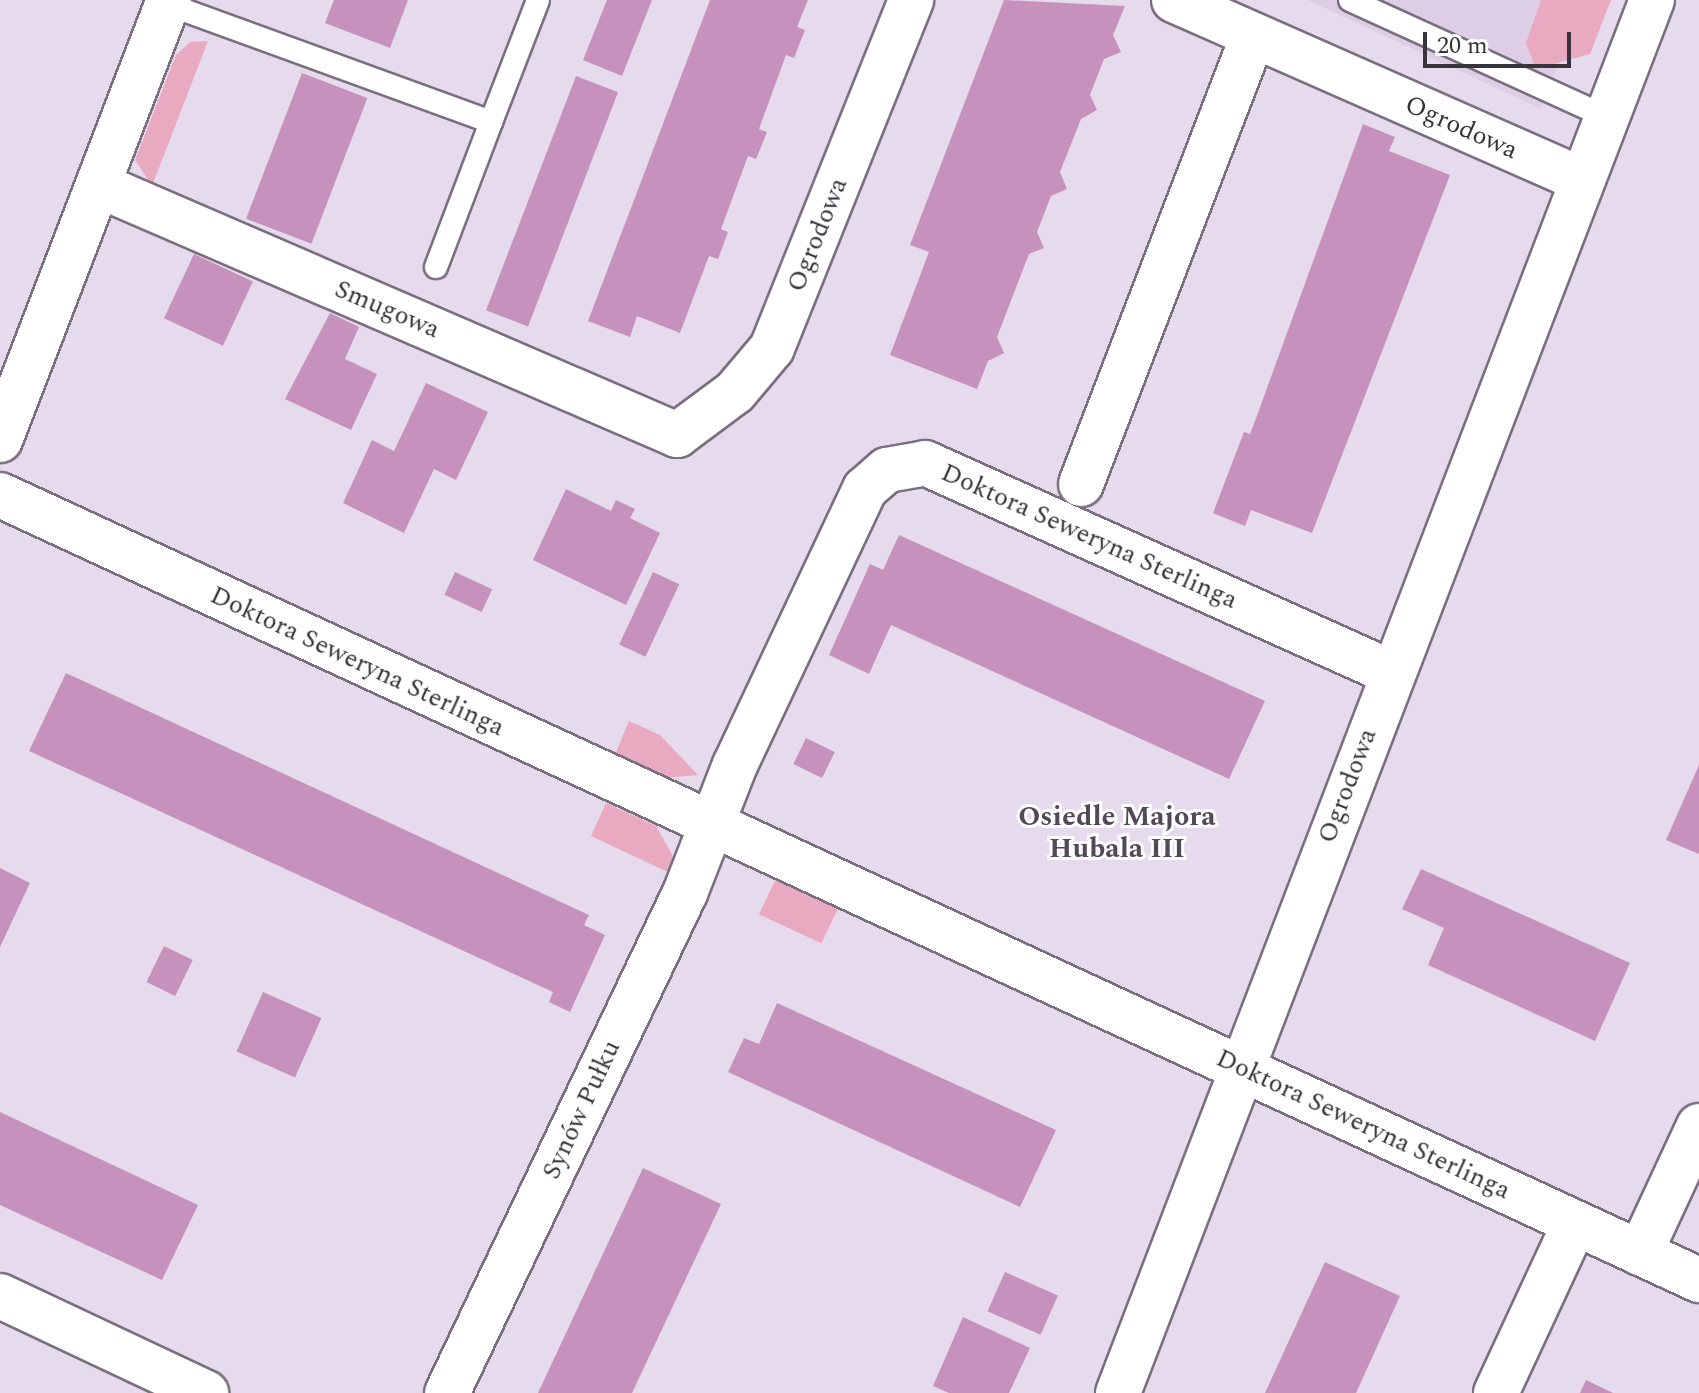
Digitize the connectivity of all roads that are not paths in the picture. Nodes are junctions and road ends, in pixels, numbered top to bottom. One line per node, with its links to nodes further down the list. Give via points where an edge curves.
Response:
1 (538, 0): 9 (lane)
2 (911, 0): 13 (street, Ogrodowa, via 772,348 735,392)
3 (1174, 0): 7 (street, Ogrodowa)
4 (1350, 0): 8 (lane)
5 (1652, 0): 8 (street, Ogrodowa)
6 (168, 2): 9 (lane); 11 (street)
7 (1253, 36): 10 (street, Ogrodowa); 15 (street)
8 (1607, 117): 10 (street, Ogrodowa)
9 (491, 122): 12 (lane)
10 (1582, 180): 17 (street, Ogrodowa)
11 (98, 185): 13 (street, Smugowa); 14 (street)
12 (436, 267)
13 (677, 435)
14 (0, 440)
15 (1081, 484)
16 (0, 495): 18 (street, Doktora Seweryna Sterlinga)
17 (1390, 672): 18 (street, Doktora Seweryna Sterlinga, via 925,463 887,470 865,489 735,765); 19 (street, Ogrodowa)
18 (715, 827): 19 (street, Doktora Seweryna Sterlinga); 26 (street, Synów Pułku)
19 (1240, 1068): 21 (street, Doktora Seweryna Sterlinga); 27 (street, Ogrodowa)
20 (1699, 1126): 22 (street)
21 (1575, 1223): 22 (street, Doktora Seweryna Sterlinga); 28 (street)
22 (1640, 1253): 23 (street, Doktora Seweryna Sterlinga)
23 (1699, 1280)
24 (0, 1296): 25 (street)
25 (206, 1393)
26 (447, 1393)
27 (1118, 1393)
28 (1496, 1393)

